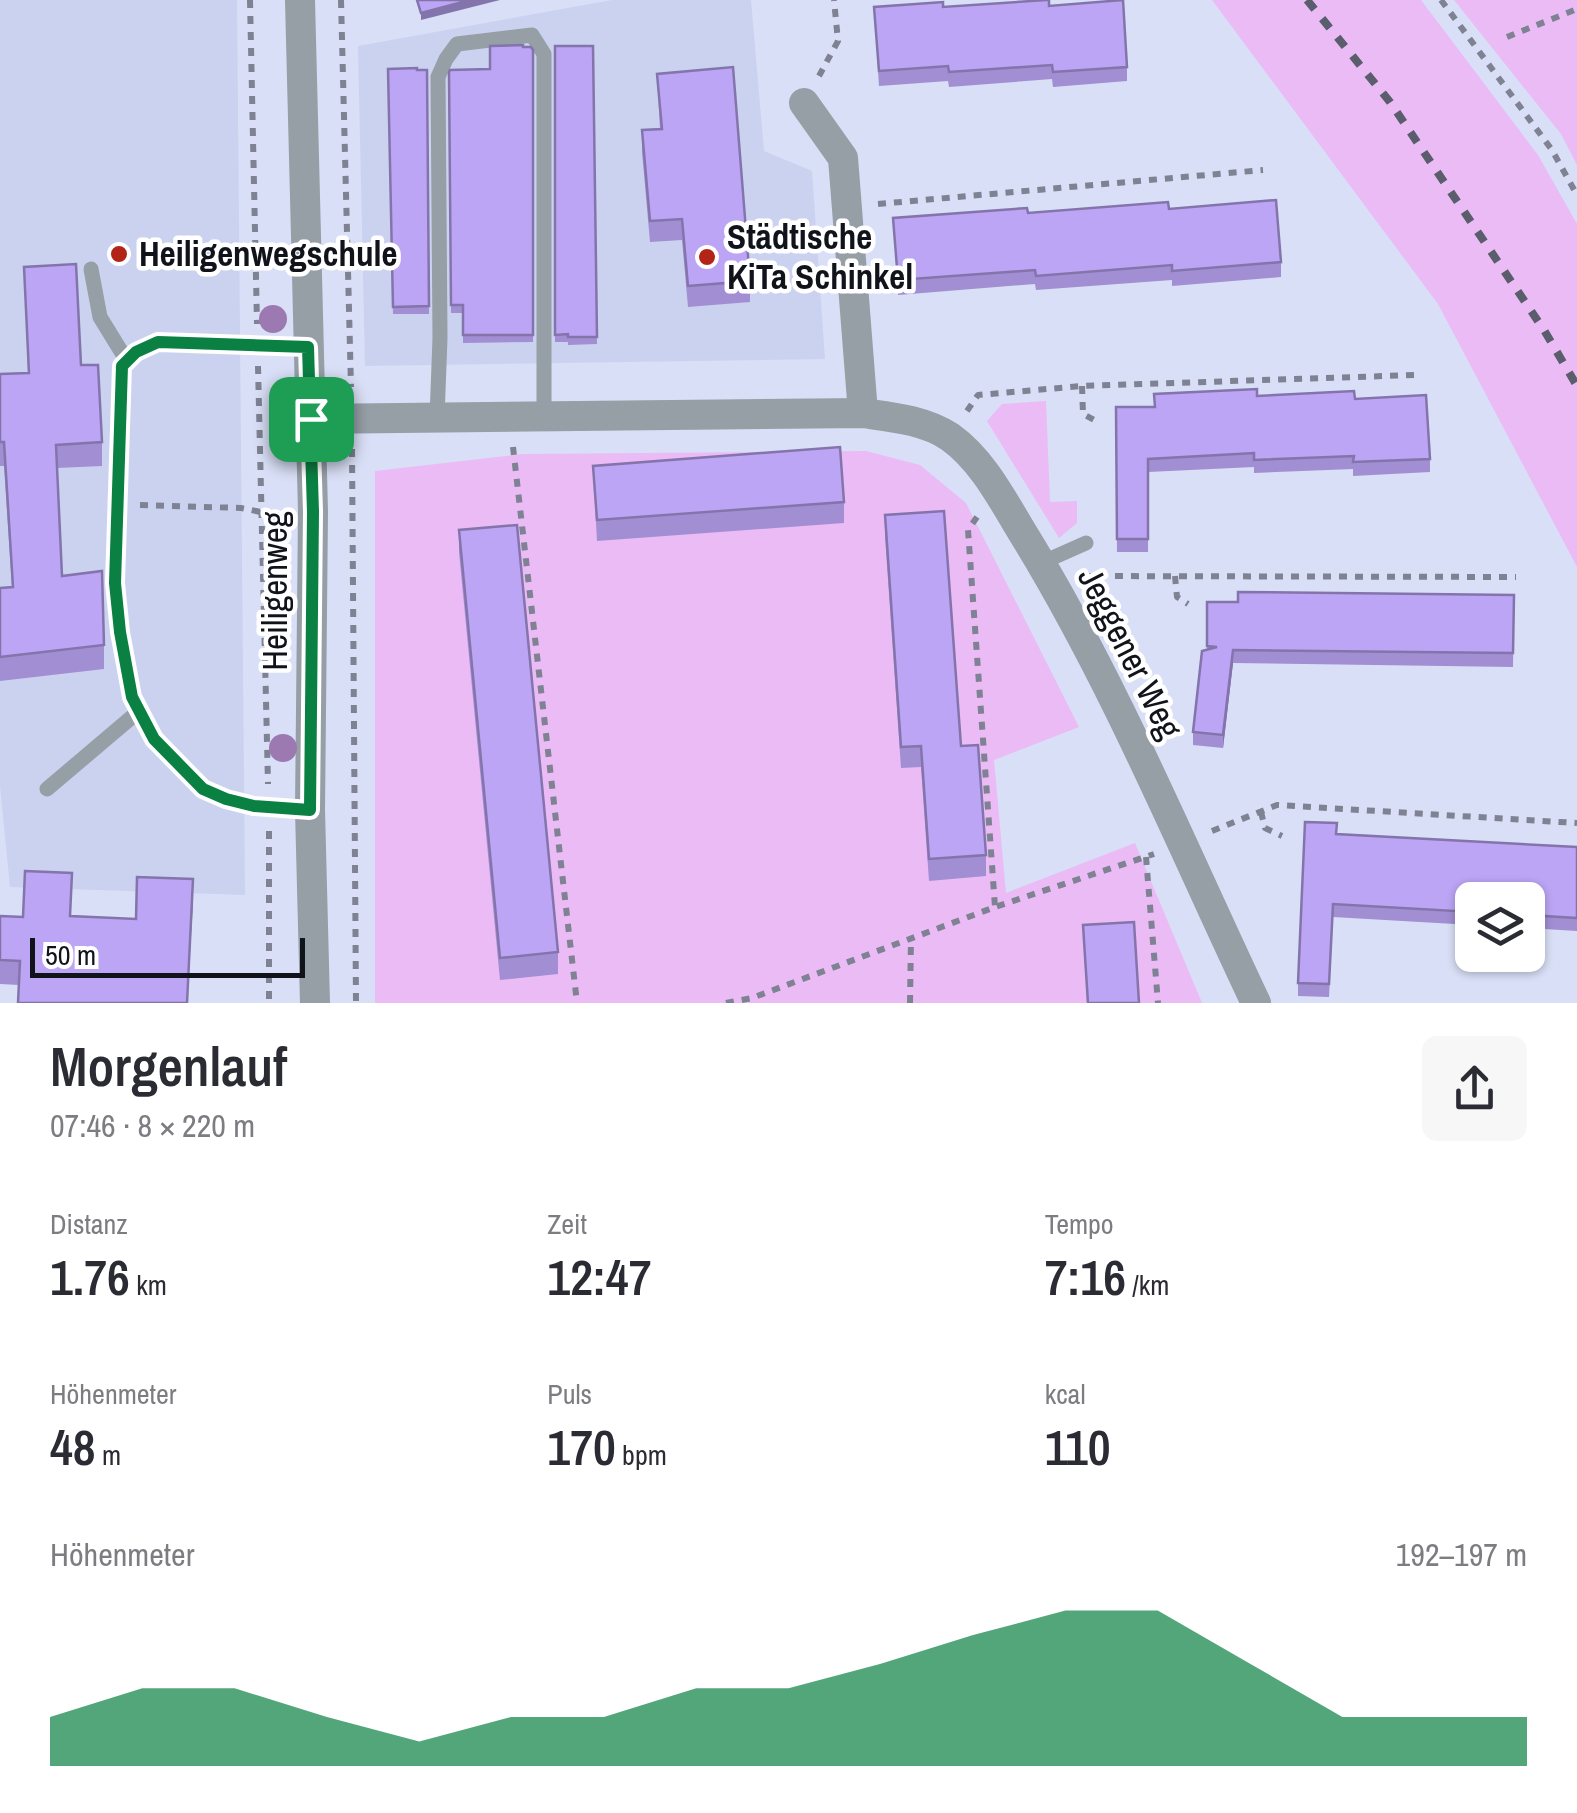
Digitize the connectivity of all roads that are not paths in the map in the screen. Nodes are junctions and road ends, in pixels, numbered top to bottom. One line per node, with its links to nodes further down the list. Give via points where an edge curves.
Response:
1 (300, 0): 4 (street, Heiligenweg)
2 (804, 103): 6 (street, via 843,158)
3 (91, 269): 5 (lane, via 100,318)
4 (308, 347): 5 (lane, via 158,342); 9 (street, Heiligenweg)
5 (127, 361): 12 (lane, via 115,583)
6 (862, 413): 7 (street, Jeggener Weg); 11 (street, Jeggener Weg, via 948,436 996,489)
7 (544, 415): 8 (street, Jeggener Weg); 8 (lane, via 544,54 532,36 458,44 438,77)
8 (437, 418): 9 (street, Jeggener Weg)
9 (311, 419): 14 (street, Heiligenweg)
10 (1086, 543): 11 (lane)
11 (1044, 570): 16 (street, Jeggener Weg, via 1118,707)
12 (139, 711): 13 (lane); 14 (lane, via 154,739 203,789 268,808)
13 (48, 789)
14 (310, 810): 15 (street, Heiligenweg)
15 (315, 1003)
16 (1256, 1003)

